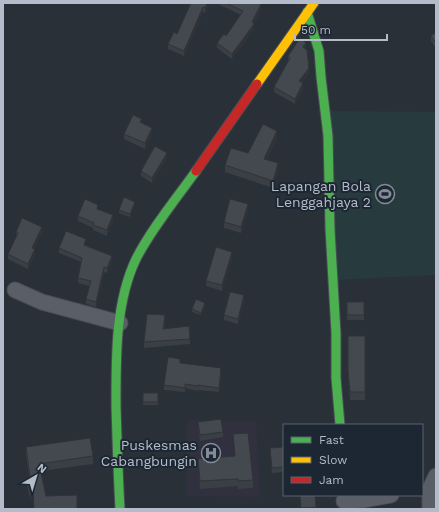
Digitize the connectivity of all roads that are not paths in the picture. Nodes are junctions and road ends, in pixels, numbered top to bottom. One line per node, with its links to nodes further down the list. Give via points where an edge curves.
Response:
1 (314, 3): 2 (street)
2 (308, 12): 4 (street, via 149,237 128,281 121,307); 5 (street, via 319,51 328,136 336,378)
3 (15, 290): 4 (street, via 42,302)
4 (120, 323): 9 (street, via 116,390)
5 (340, 424)
6 (431, 486): 10 (street)
7 (385, 496): 8 (street)
8 (344, 502)
9 (120, 509)
10 (430, 509)

